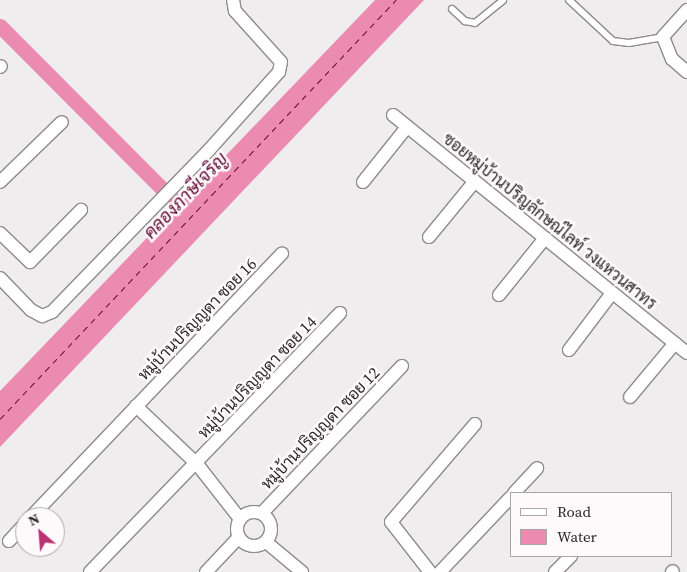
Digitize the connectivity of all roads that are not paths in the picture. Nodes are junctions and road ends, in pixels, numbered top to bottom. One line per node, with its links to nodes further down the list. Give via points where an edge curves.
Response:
1 (233, 0): 19 (street, via 235,11 281,62 279,72 209,150 52,312 42,316 31,310)
2 (504, 0): 4 (lane, via 475,23 465,20)
3 (569, 0): 6 (lane, via 613,42 629,43)
4 (452, 9)
5 (687, 10): 6 (street)
6 (664, 37): 7 (street, via 672,59)
7 (687, 72)
8 (393, 115): 10 (street, ซอยหมู่บ้านปริญลักษณ์ไลท์ วงแหวนสาทร)
9 (62, 122): 12 (street)
10 (407, 127): 11 (street, ซอยหมู่บ้านปริญลักษณ์ไลท์ วงแหวนสาทร); 13 (street)
11 (475, 181): 16 (street); 17 (street, ซอยหมู่บ้านปริญลักษณ์ไลท์ วงแหวนสาทร)
12 (0, 182)
13 (363, 182)
14 (81, 210): 15 (street, via 30,262)
15 (0, 233)
16 (429, 237)
17 (545, 238): 20 (street, ซอยหมู่บ้านปริญลักษณ์ไลท์ วงแหวนสาทร); 21 (street)
18 (282, 253): 28 (street, หมู่บ้านปริญญดา ซอย 16)
19 (0, 278)
20 (612, 292): 23 (street, ซอยหมู่บ้านปริญลักษณ์ไลท์ วงแหวนสาทร); 24 (street)
21 (499, 295)
22 (340, 313): 30 (street, หมู่บ้านปริญญดา ซอย 14)
23 (675, 343): 25 (street, ซอยหมู่บ้านปริญลักษณ์ไลท์ วงแหวนสาทร); 27 (street)
24 (569, 350)
25 (687, 353)
26 (402, 366): 35 (street, หมู่บ้านปริญญดา ซอย 12)
27 (630, 397)
28 (136, 406): 30 (street); 34 (street, หมู่บ้านปริญญดา ซอย 16)
29 (475, 424): 45 (street, via 391,522)
30 (197, 464): 36 (street); 42 (street, หมู่บ้านปริญญดา ซอย 14)
31 (537, 468): 32 (street)
32 (515, 492)
33 (510, 498): 46 (street)
34 (40, 507)
35 (262, 513): 36 (street, via 250,512); 40 (street, via 271,524)
36 (240, 519): 38 (street)
37 (15, 535): 39 (street)
38 (239, 537): 40 (street, via 252,546); 43 (street)
39 (9, 541)
40 (266, 542): 44 (street)
41 (570, 557): 47 (street)
42 (90, 572)
43 (206, 572)
44 (302, 572)
45 (430, 572)
46 (440, 572)
47 (555, 572)

